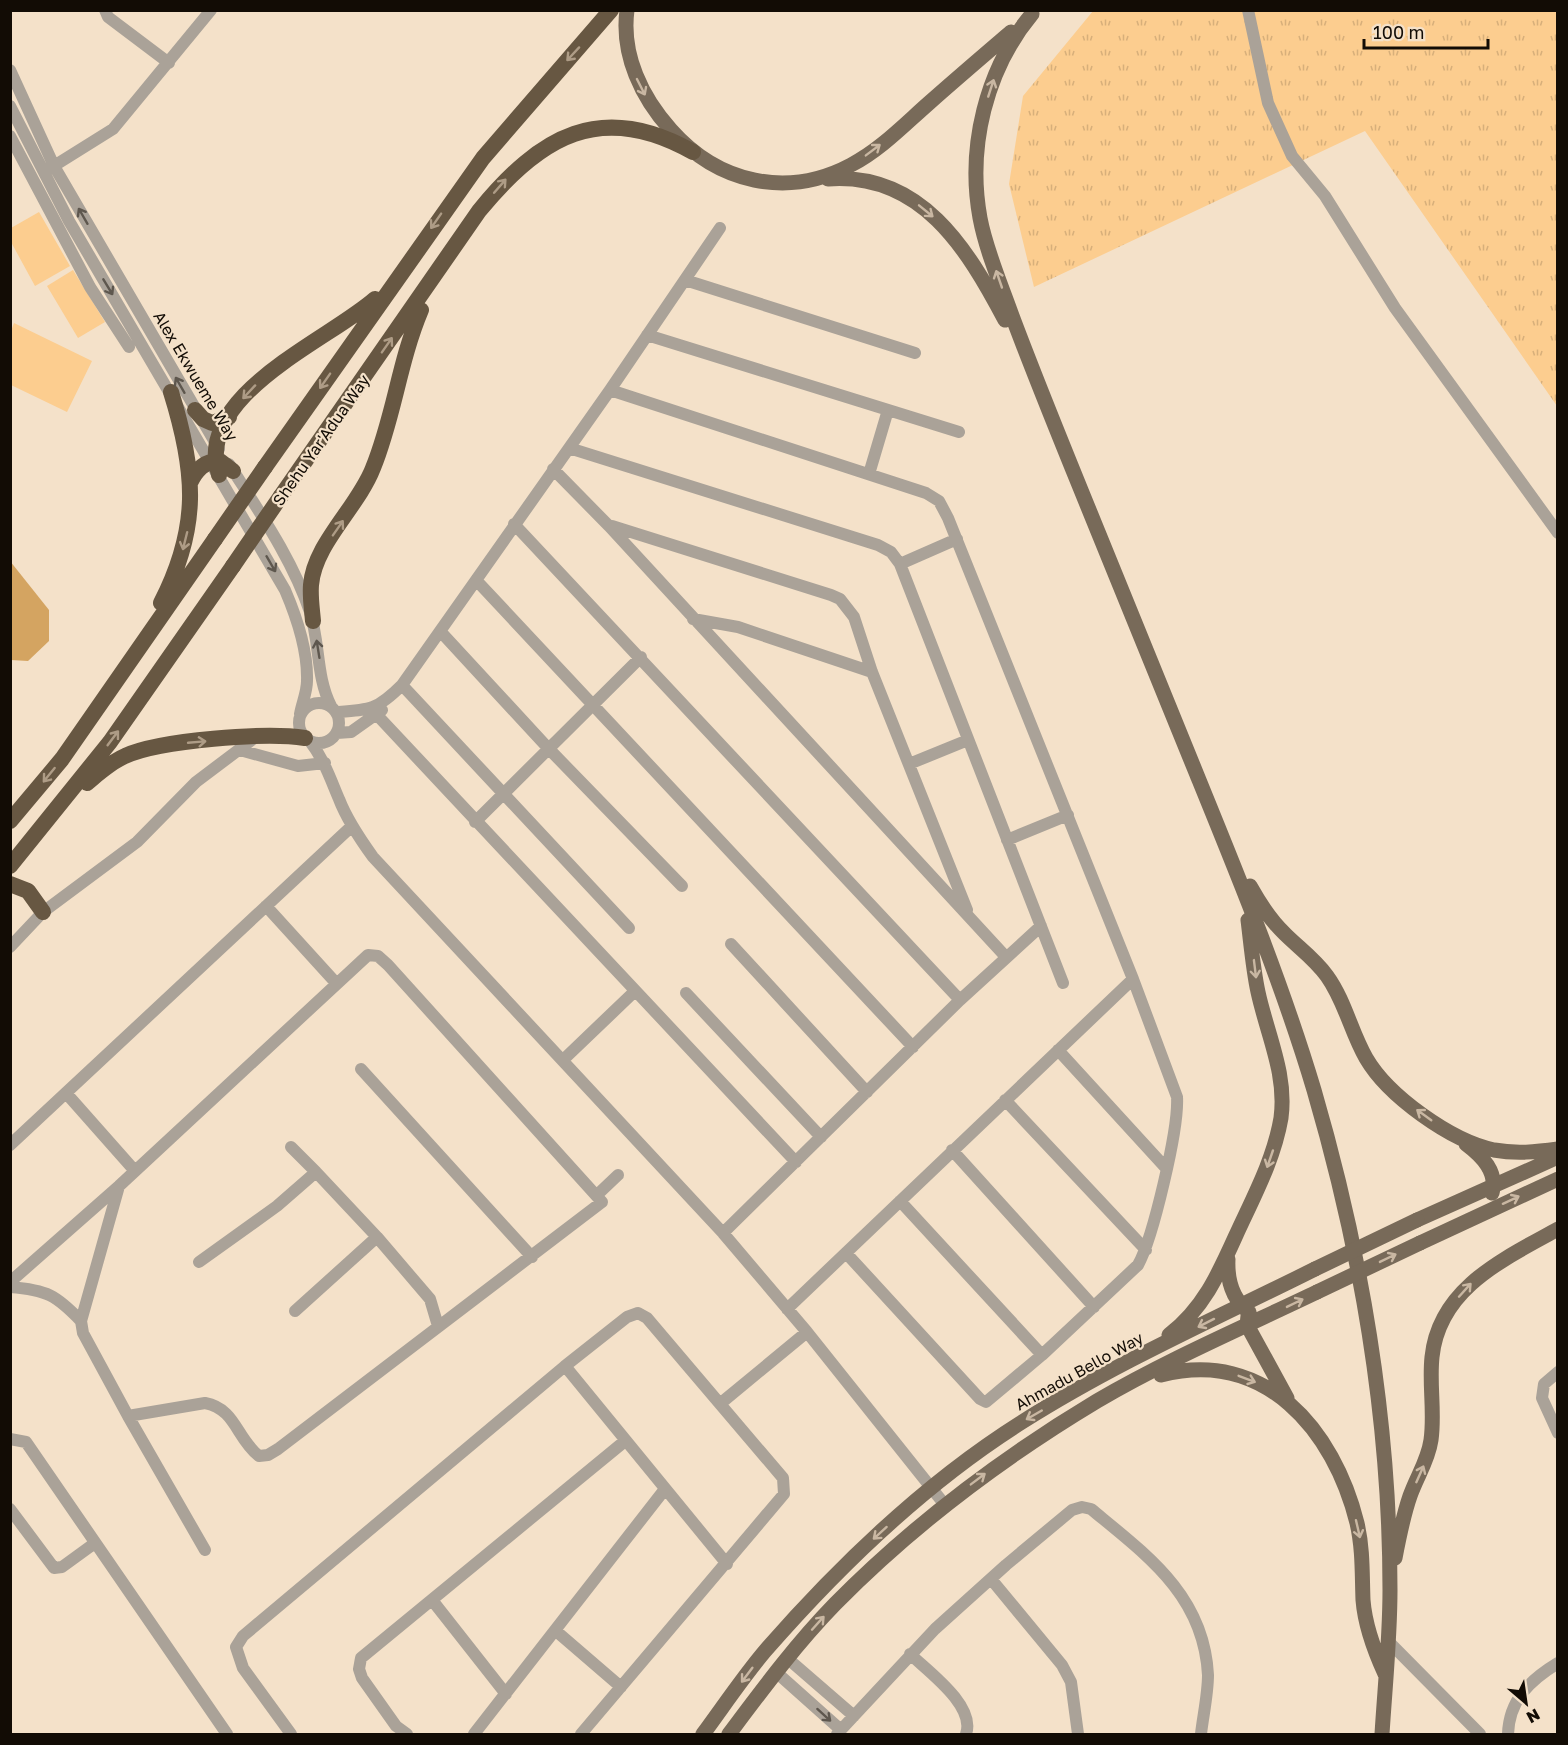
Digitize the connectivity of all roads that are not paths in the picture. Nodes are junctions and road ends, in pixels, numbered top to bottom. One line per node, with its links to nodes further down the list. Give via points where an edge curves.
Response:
1 (105, 10): 7 (street, via 108,17)
2 (211, 10): 7 (street)
3 (611, 10): 16 (highway, Shehu Yar'Adua Way, one-way to 16, via 483,158)
4 (627, 10): 11 (main road, one-way to 11, via 629,52 639,85 664,122)
5 (1248, 10): 35 (street, via 1268,103 1292,156 1325,196 1395,308)
6 (1033, 12): 13 (main road, one-way to 6, via 851,165 881,144); 21 (main road, one-way to 6, via 992,260 980,219 976,179 978,140 993,82 1013,36)
7 (169, 63): 12 (street, via 113,129)
8 (10, 70): 12 (street, Alex Ekwueme Way)
9 (10, 106): 12 (street, Alex Ekwueme Way)
10 (10, 136): 19 (street, via 90,287)
11 (693, 152): 13 (main road, via 751,182); 15 (highway, Shehu Yar'Adua Way, one-way to 11, via 498,188 535,153 554,142 575,133 616,127 654,134)
12 (48, 169): 23 (street, Alex Ekwueme Way, one-way to 23); 24 (street, Alex Ekwueme Way, one-way to 12)
13 (813, 180): 21 (main road, one-way to 21, via 872,181 899,192 927,211 977,268)
14 (720, 228): 17 (street)
15 (435, 278): 40 (highway, one-way to 15, via 311,584 315,567 373,469 405,351); 65 (highway, Shehu Yar'Adua Way, one-way to 15, bridge, via 136,707)
16 (395, 280): 26 (highway, one-way to 26, via 363,309 280,364); 43 (highway, Shehu Yar'Adua Way, one-way to 43, bridge)
17 (685, 280): 18 (street); 20 (street)
18 (647, 335): 22 (street); 25 (street)
19 (129, 347)
20 (915, 353)
21 (1033, 373): 63 (main road)
22 (610, 390): 28 (street); 31 (street)
23 (171, 392): 29 (street, Alex Ekwueme Way); 32 (highway, via 186,449)
24 (195, 410): 26 (highway, via 212,423); 29 (street, Alex Ekwueme Way)
25 (888, 410): 27 (street); 31 (street)
26 (228, 417): 29 (highway)
27 (959, 432)
28 (569, 448): 30 (street); 37 (street, via 878,545 891,552)
29 (219, 463): 32 (highway, via 198,470); 40 (street, Alex Ekwueme Way, via 298,582); 48 (street, Alex Ekwueme Way, one-way to 48, via 293,607 306,664 307,682)
30 (553, 469): 33 (street); 34 (street)
31 (869, 474): 36 (street, via 939,501)
32 (190, 483): 43 (highway, one-way to 43, via 185,546)
33 (514, 524): 38 (street); 42 (street)
34 (609, 526): 39 (street); 44 (street, via 840,599 854,617)
35 (1557, 533)
36 (957, 538): 37 (street); 60 (street)
37 (900, 564): 53 (street)
38 (476, 579): 41 (street); 46 (street)
39 (693, 619): 44 (street, via 738,627); 73 (street)
40 (313, 621): 47 (street, Alex Ekwueme Way, one-way to 40, via 322,685)
41 (440, 631): 45 (street); 54 (street)
42 (640, 657): 46 (street); 84 (street)
43 (132, 661): 61 (highway, Shehu Yar'Adua Way, one-way to 61, via 62,759)
44 (872, 672): 57 (street)
45 (397, 689): 47 (street, via 366,711); 49 (street); 59 (street)
46 (593, 703): 54 (street); 85 (street)
47 (334, 709): 48 (street, via 317,702); 50 (street, via 339,726)
48 (300, 714): 52 (street, via 299,728)
49 (377, 715): 50 (street, via 351,732); 62 (street)
50 (336, 734): 52 (street, via 325,742); 58 (street, via 330,751)
51 (257, 736): 52 (highway); 55 (street); 65 (highway, one-way to 51, via 99,773 125,756 159,746)
52 (307, 739): 56 (street)
53 (968, 740): 57 (street); 66 (street)
54 (548, 748): 59 (street); 69 (street)
55 (240, 750): 56 (street, via 298,766); 72 (street, via 196,782 137,842)
56 (325, 764): 58 (street)
57 (909, 764): 73 (street)
58 (331, 776): 64 (street)
59 (502, 794): 62 (street); 75 (street)
60 (1068, 816): 66 (street); 79 (street)
61 (10, 821)
62 (474, 822): 82 (street)
63 (1218, 824): 70 (main road); 92 (main road, one-way to 63, via 1400,1097 1373,1070 1330,981 1321,967 1264,911)
64 (352, 826): 71 (street); 87 (street, via 373,856)
65 (42, 828): 67 (highway, Shehu Yar'Adua Way)
66 (1007, 840): 74 (street)
67 (10, 866)
68 (10, 884): 72 (highway, via 28,891)
69 (682, 886)
70 (1243, 890): 116 (main road, one-way to 116, via 1257,990 1280,1072 1281,1115 1269,1162); 147 (main road, via 1313,1088 1346,1212 1380,1418)
71 (266, 906): 80 (street); 90 (street)
72 (43, 912): 77 (street)
73 (970, 916): 78 (street)
74 (1041, 926): 78 (street); 81 (street)
75 (629, 928)
76 (731, 944): 89 (street)
77 (10, 947)
78 (1006, 957): 84 (street)
79 (1133, 979): 86 (street); 100 (street, via 1177,1097 1178,1112)
80 (336, 983): 101 (street); 108 (street, via 368,955 378,956)
81 (1063, 983)
82 (634, 992): 87 (street); 99 (street)
83 (686, 993): 93 (street)
84 (960, 1000): 85 (street)
85 (913, 1047): 89 (street)
86 (1058, 1050): 91 (street); 100 (street)
87 (563, 1060): 111 (street)
88 (361, 1069): 117 (street)
89 (867, 1092): 93 (street)
90 (66, 1093): 94 (street); 101 (street)
91 (1005, 1100): 97 (street); 114 (street)
92 (1456, 1135): 96 (main road, via 1513,1153); 105 (main road, via 1485,1162)
93 (821, 1137): 99 (street)
94 (10, 1145)
95 (291, 1147): 102 (street)
96 (1557, 1149)
97 (952, 1150): 109 (street); 121 (street)
98 (1557, 1157): 104 (main road)
99 (796, 1162): 111 (street)
100 (1166, 1167): 114 (street)
101 (135, 1171): 107 (street)
102 (316, 1172): 112 (street); 118 (street, via 277,1206)
103 (618, 1175): 108 (street)
104 (1514, 1175): 105 (main road); 106 (main road, via 1539,1172)
105 (1494, 1183): 113 (main road, via 1485,1203); 124 (main road, bridge, via 1309,1272)
106 (1556, 1184): 113 (main road, Ahmadu Bello Way, one-way to 106)
107 (119, 1186): 119 (street); 125 (street)
108 (598, 1194): 117 (street, via 600,1205)
109 (900, 1201): 115 (street); 128 (street)
110 (1557, 1228): 147 (main road, one-way to 110, via 1404,1513 1431,1439 1431,1370 1439,1329 1452,1305 1473,1281)
111 (723, 1233): 122 (street)
112 (377, 1236): 123 (street); 126 (street, via 430,1299)
113 (1426, 1240): 124 (main road, Ahmadu Bello Way, one-way to 113, bridge, via 1274,1313)
114 (1146, 1250): 121 (street, via 1138,1265)
115 (846, 1253): 122 (street); 128 (street, via 980,1399 992,1399)
116 (1228, 1253): 124 (main road, via 1229,1283); 129 (main road, via 1214,1283 1191,1315)
117 (532, 1257): 126 (street)
118 (199, 1262)
119 (10, 1282)
120 (10, 1287): 125 (street, via 40,1289 60,1299)
121 (1094, 1307): 128 (street)
122 (787, 1309): 127 (street)
123 (295, 1311)
124 (1246, 1314): 129 (main road, Ahmadu Bello Way, one-way to 129); 132 (main road, Ahmadu Bello Way); 133 (main road)
125 (81, 1321): 135 (street, via 83,1333)
126 (438, 1326): 135 (street, via 268,1455 259,1456 250,1449 223,1407 205,1403)
127 (807, 1332): 134 (street); 140 (street)
128 (1042, 1355)
129 (1127, 1364): 140 (main road, Ahmadu Bello Way, one-way to 140, via 1021,1422)
130 (565, 1366): 134 (street, via 627,1317 638,1313); 138 (street); 161 (street, via 243,1636 236,1647 243,1668)
131 (1557, 1372): 136 (street, via 1544,1384 1542,1398)
132 (1129, 1384): 133 (main road, one-way to 133, via 1174,1371 1210,1370 1252,1380); 141 (main road, Ahmadu Bello Way, one-way to 132, via 1035,1439)
133 (1289, 1401): 155 (main road, one-way to 155, via 1314,1429 1350,1501 1362,1546 1365,1617)
134 (721, 1403): 145 (street, via 785,1485 784,1494)
135 (128, 1416): 144 (street)
136 (1557, 1433)
137 (10, 1438): 143 (street, via 26,1442)
138 (625, 1441): 139 (street); 148 (street)
139 (665, 1489): 145 (street); 149 (street)
140 (930, 1489): 141 (street); 165 (main road, Ahmadu Bello Way, one-way to 165, via 819,1592 764,1653)
141 (945, 1505): 152 (main road, Ahmadu Bello Way, one-way to 141, via 834,1605)
142 (10, 1509): 143 (street, via 54,1568 62,1568)
143 (95, 1543): 160 (street)
144 (205, 1550)
145 (727, 1564): 156 (street)
146 (991, 1579): 151 (street); 168 (street, via 1062,1665 1071,1682); 169 (street, via 1072,1510 1091,1509 1164,1573 1181,1592 1194,1616 1208,1677)
147 (1390, 1591): 150 (main road)
148 (432, 1600): 157 (street); 162 (street, via 361,1658 362,1678)
149 (556, 1631): 156 (street); 157 (street)
150 (1388, 1641): 155 (main road); 171 (street)
151 (910, 1654): 158 (street); 167 (street, via 962,1704 968,1718)
152 (787, 1658): 154 (main road, Ahmadu Bello Way); 158 (street)
153 (1557, 1663): 172 (street, via 1524,1689 1514,1705)
154 (776, 1672): 159 (street, one-way to 159); 166 (main road, Ahmadu Bello Way)
155 (1386, 1676): 170 (main road)
156 (621, 1687): 164 (street)
157 (506, 1694): 163 (street)
158 (854, 1716): 159 (street)
159 (839, 1732)
160 (227, 1734)
161 (291, 1734)
162 (406, 1734)
163 (474, 1734)
164 (581, 1734)
165 (703, 1734)
166 (729, 1734)
167 (966, 1734)
168 (1078, 1734)
169 (1201, 1734)
170 (1382, 1734)
171 (1480, 1734)
172 (1508, 1734)

